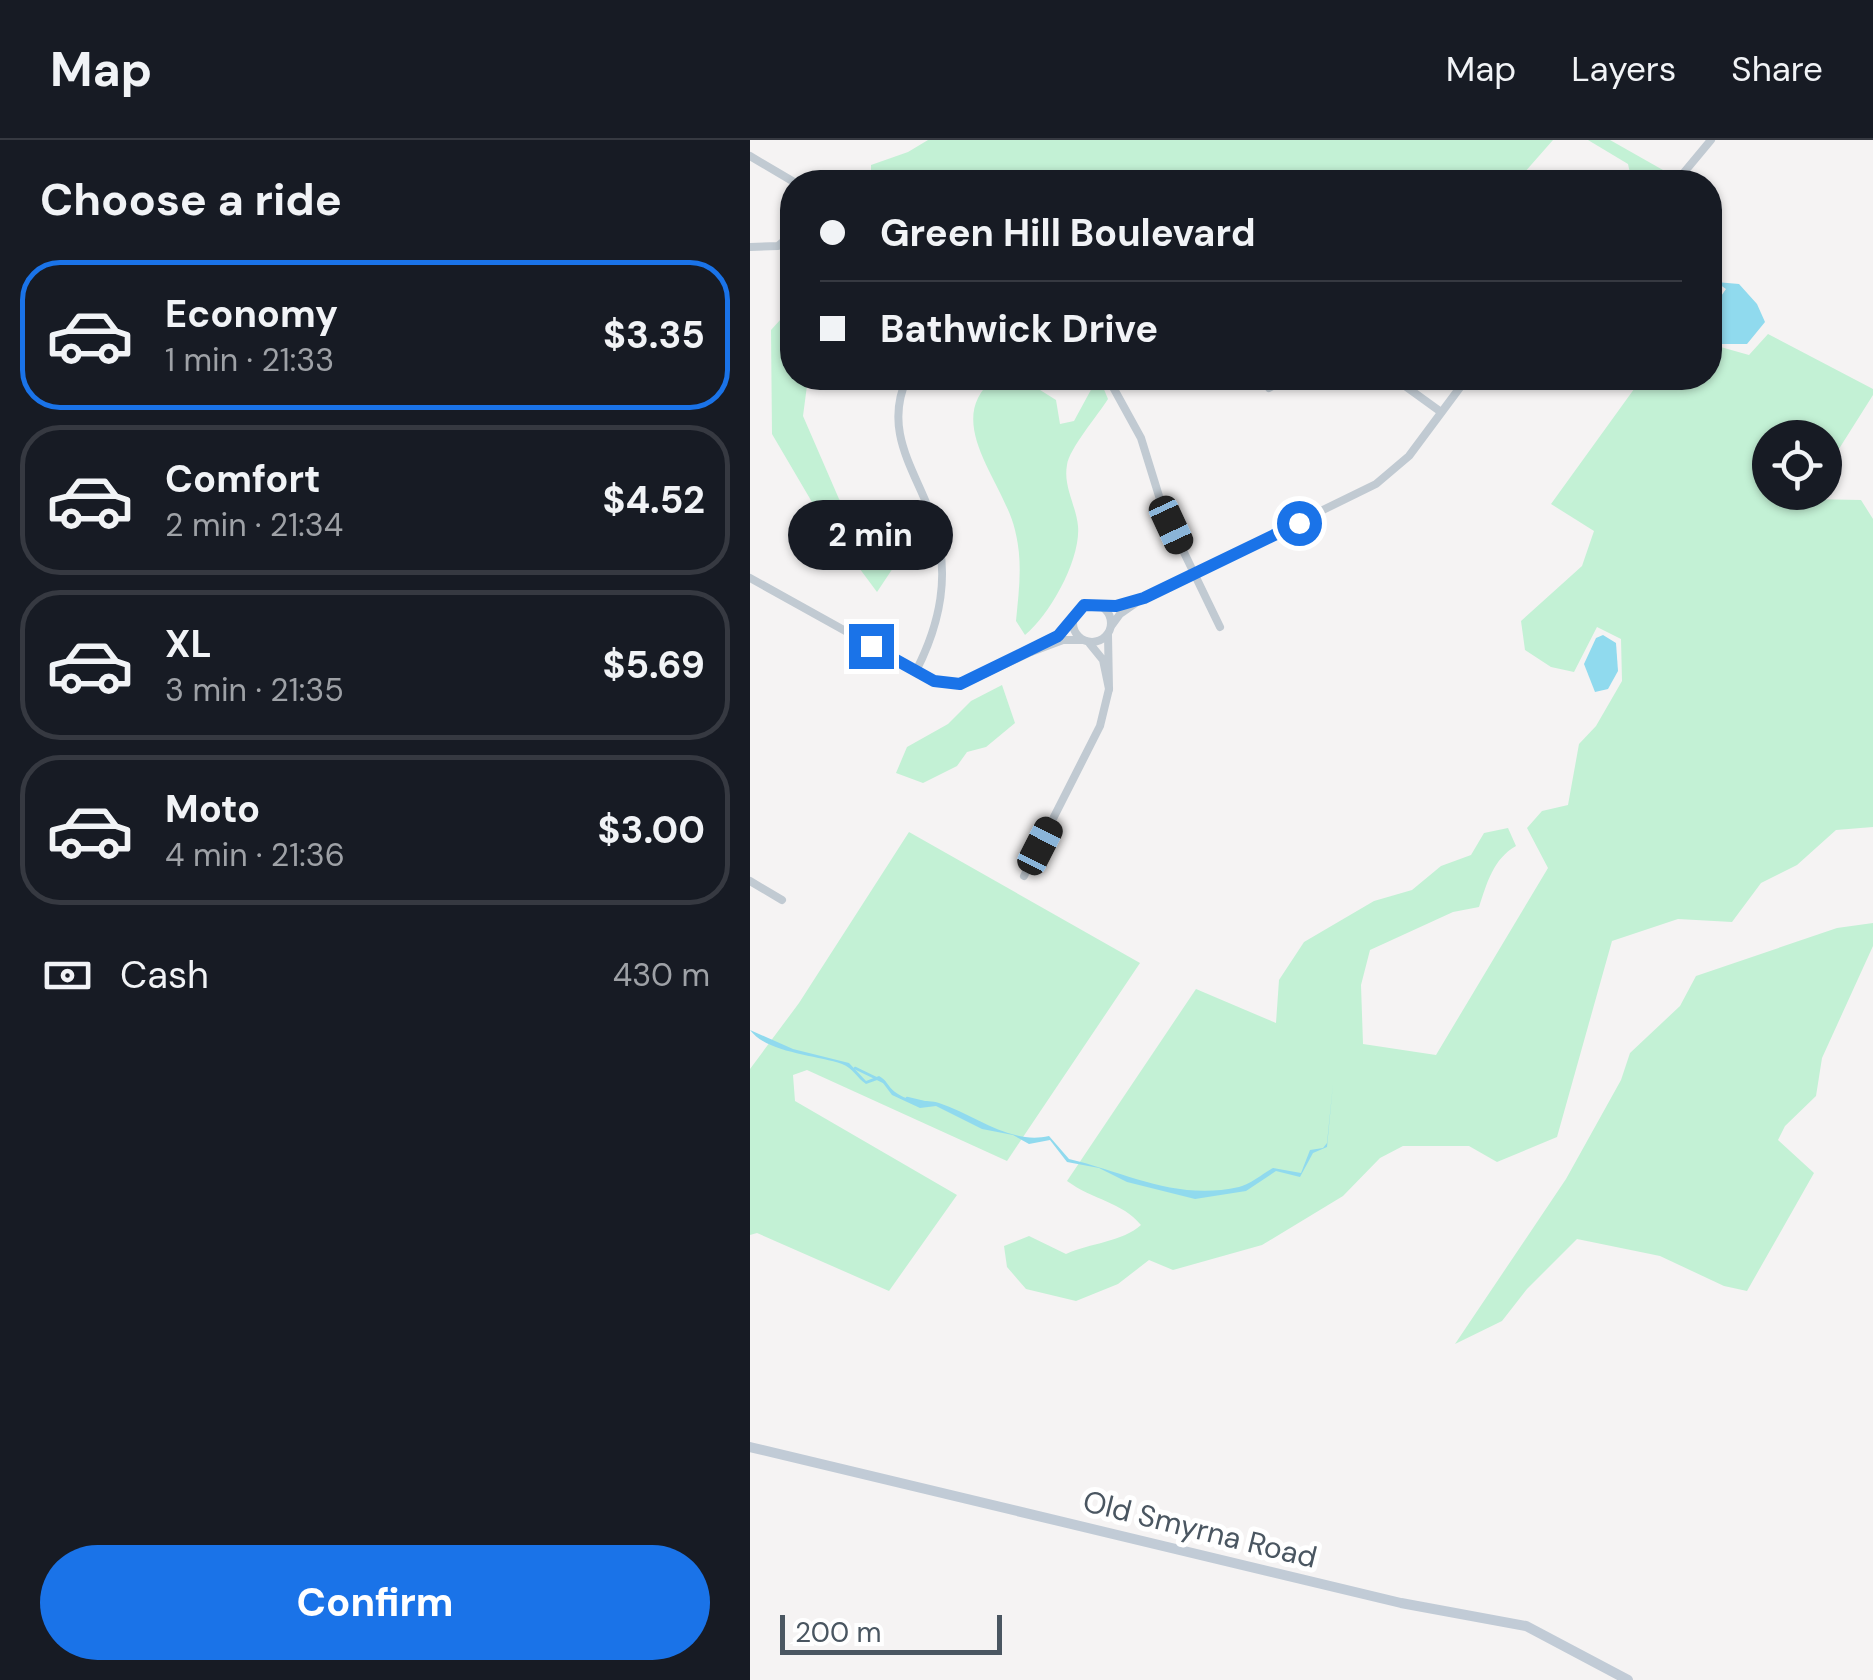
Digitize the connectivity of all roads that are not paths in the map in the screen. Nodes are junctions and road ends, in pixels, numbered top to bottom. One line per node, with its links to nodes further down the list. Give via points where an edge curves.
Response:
1 (1711, 140): 3 (street)
2 (750, 156): 4 (street)
3 (1686, 170)
4 (780, 174)
5 (780, 244): 6 (street)
6 (750, 247)
7 (904, 390): 21 (street, via 899,441 934,522 942,567 938,618)
8 (1114, 390): 12 (street, via 1146,450 1161,504)
9 (1411, 390): 11 (street)
10 (1458, 390): 11 (street)
11 (1441, 412): 12 (street, via 1409,456 1376,484)
12 (1194, 573): 14 (street); 17 (street)
13 (750, 578): 21 (street)
14 (1144, 598): 15 (street); 18 (street)
15 (1096, 604): 16 (street, via 1084,605); 18 (street, via 1109,613)
16 (1073, 618): 19 (street); 20 (street, via 1064,632)
17 (1220, 627)
18 (1110, 630): 19 (street, via 1100,641); 22 (street)
19 (1084, 640): 20 (street); 22 (street, via 1101,656)
20 (1031, 652): 21 (street, via 960,684)
21 (916, 671)
22 (1109, 689): 23 (street, via 1104,716)
23 (1075, 776): 24 (street); 25 (street)
24 (1086, 781)
25 (1024, 876)
26 (750, 881): 27 (street)
27 (782, 900)
28 (750, 1447): 29 (street, Old Smyrna Road, via 1402,1604 1518,1623)
29 (1628, 1680)

